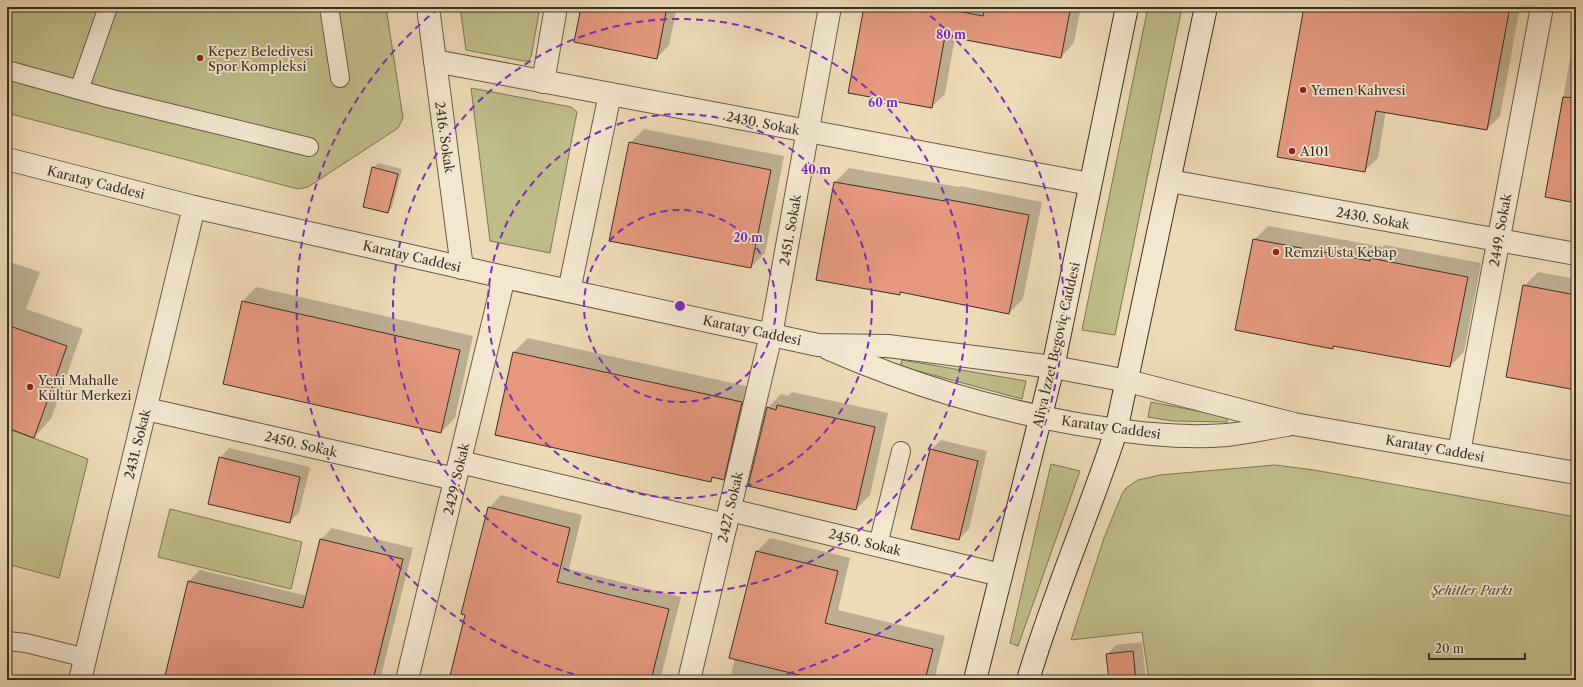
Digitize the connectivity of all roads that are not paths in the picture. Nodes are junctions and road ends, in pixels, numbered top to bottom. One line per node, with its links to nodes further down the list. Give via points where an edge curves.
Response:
1 (108, 7): 13 (lane)
2 (329, 7): 11 (lane)
3 (428, 7): 9 (street, 2416. Sokak)
4 (556, 7): 12 (street)
5 (830, 7): 15 (street, 2451. Sokak)
6 (1127, 7): 19 (street, Aliya İzzet Begoviç Caddesi)
7 (1206, 7): 18 (street)
8 (1542, 7): 21 (street, 2449. Sokak)
9 (435, 62): 12 (street, 2430. Sokak); 23 (street, 2416. Sokak)
10 (7, 70): 13 (lane)
11 (340, 78)
12 (543, 82): 14 (street, 2430. Sokak)
13 (79, 90): 16 (lane)
14 (610, 94): 15 (street, 2430. Sokak); 25 (street)
15 (807, 131): 19 (street, 2430. Sokak); 26 (street, 2451. Sokak)
16 (310, 147)
17 (7, 159): 20 (street, Karatay Caddesi)
18 (1170, 181): 21 (street, 2430. Sokak); 29 (street)
19 (1090, 184): 28 (street, Aliya İzzet Begoviç Caddesi)
20 (194, 207): 23 (street, Karatay Caddesi); 30 (street, 2431. Sokak)
21 (1498, 240): 22 (street, 2430. Sokak); 35 (street, 2449. Sokak)
22 (1576, 254)
23 (462, 268): 24 (street, Karatay Caddesi)
24 (504, 277): 25 (street, Karatay Caddesi); 36 (street, 2429. Sokak)
25 (569, 291): 26 (street, Karatay Caddesi)
26 (770, 335): 27 (street, Karatay Caddesi); 38 (street, 2427. Sokak)
27 (818, 344): 28 (street, Karatay Caddesi, via 888,346); 31 (street, Karatay Caddesi, via 919,385 971,401)
28 (1052, 367): 29 (street, Karatay Caddesi); 31 (street, Aliya İzzet Begoviç Caddesi)
29 (1128, 381): 32 (street, Karatay Caddesi); 33 (street)
30 (146, 409): 36 (street, 2450. Sokak); 42 (street, 2431. Sokak)
31 (1040, 417): 33 (street, Karatay Caddesi); 40 (street, Aliya İzzet Begoviç Caddesi)
32 (1294, 424): 33 (street, Karatay Caddesi, via 1202,436); 35 (street, Karatay Caddesi)
33 (1116, 431): 47 (street)
34 (901, 451): 39 (lane)
35 (1459, 452): 37 (street, Karatay Caddesi)
36 (458, 471): 38 (street, 2450. Sokak); 44 (street, 2429. Sokak)
37 (1576, 473)
38 (728, 518): 39 (street, 2450. Sokak); 45 (street, 2427. Sokak)
39 (878, 545): 40 (street, 2450. Sokak)
40 (1001, 575): 46 (street, Aliya İzzet Begoviç Caddesi)
41 (7, 641): 42 (lane, via 26,643)
42 (86, 658): 43 (street, 2431. Sokak)
43 (80, 680)
44 (407, 680)
45 (689, 680)
46 (975, 680)
47 (1028, 680)

